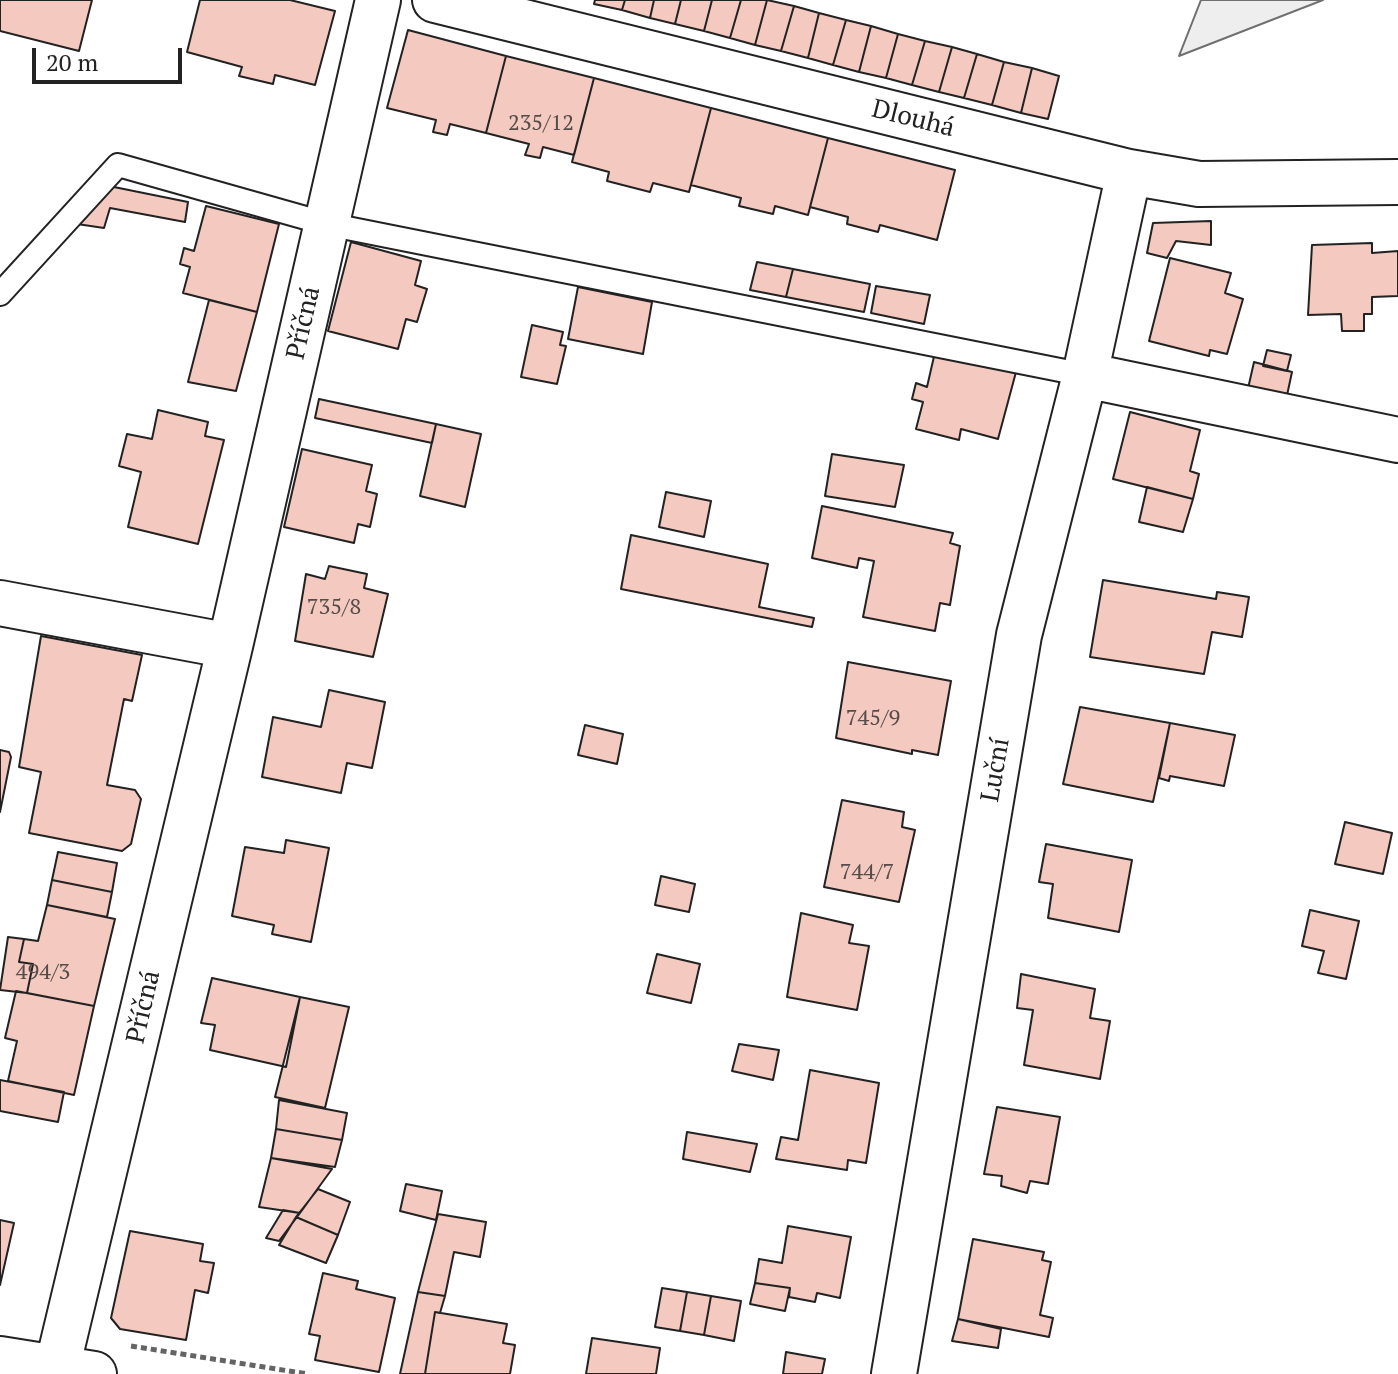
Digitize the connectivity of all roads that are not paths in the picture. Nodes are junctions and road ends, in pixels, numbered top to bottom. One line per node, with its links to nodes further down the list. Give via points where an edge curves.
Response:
1 (378, 0): 5 (street, Příčná)
2 (435, 0): 3 (street, Dlouhá)
3 (1129, 172): 4 (street, Dlouhá, via 1199,184); 7 (street, Luční)
4 (1398, 182)
5 (327, 224): 6 (lane, via 118,165); 7 (lane); 10 (street, Příčná)
6 (0, 294)
7 (1085, 375): 8 (street); 13 (street, Luční, via 1019,635)
8 (1398, 440)
9 (0, 603): 10 (street)
10 (230, 646): 12 (street, Příčná)
11 (0, 1359): 12 (street)
12 (75, 1371)
13 (894, 1374)

